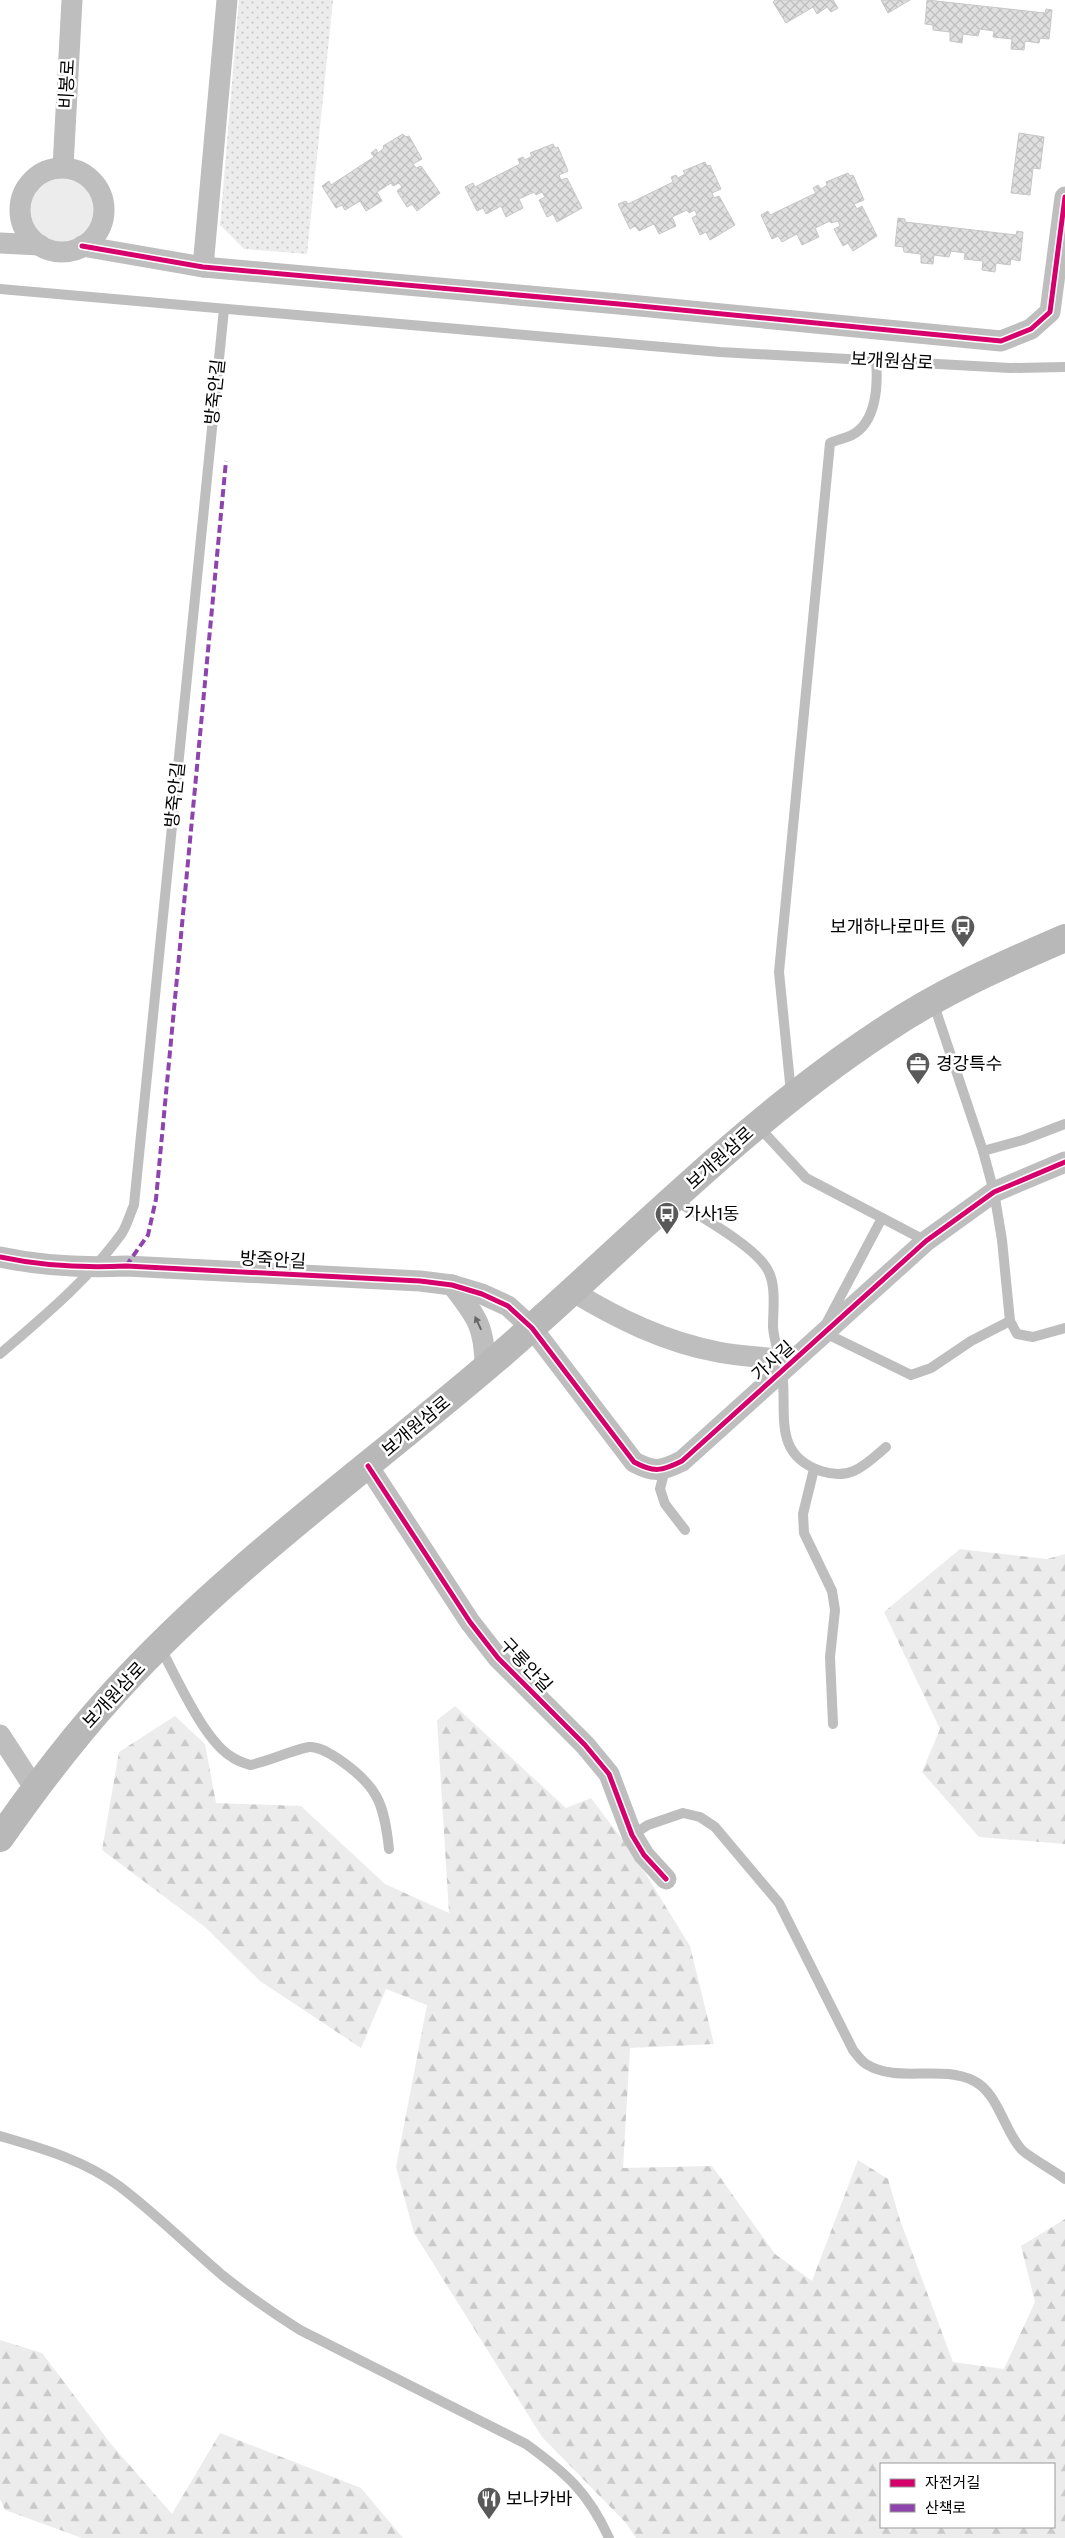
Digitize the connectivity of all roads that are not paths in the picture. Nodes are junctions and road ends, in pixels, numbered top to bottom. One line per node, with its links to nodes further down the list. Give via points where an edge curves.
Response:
1 (72, 0): 3 (street, 비봉로)
2 (227, 0): 8 (street)
3 (63, 167): 6 (street, via 38,176 26,188 22,198 23,224); 7 (street, via 74,169 93,181 103,200 103,221 92,240)
4 (1065, 196): 8 (street, via 1050,312 1031,329 1001,341)
5 (0, 243): 6 (street)
6 (40, 245): 7 (street, via 61,252)
7 (82, 246): 8 (street)
8 (203, 267)
9 (0, 289): 10 (lane, 보개원삼로)
10 (224, 309): 11 (lane, 보개원삼로, via 720,352); 25 (lane, 방죽안길, via 134,1205 123,1232)
11 (876, 360): 12 (lane, 보개원삼로, via 1010,368); 15 (lane, via 878,382 868,420 854,434 830,442 779,972)
12 (1065, 367)
13 (1065, 938): 14 (main road, 보개원삼로, via 996,967)
14 (933, 1002): 15 (main road, 보개원삼로, via 886,1028); 18 (lane)
15 (791, 1097): 17 (main road, 보개원삼로)
16 (1065, 1124): 18 (lane)
17 (757, 1126): 21 (main road, 보개원삼로); 22 (lane, via 806,1178)
18 (983, 1151): 20 (lane)
19 (1065, 1162): 20 (street, 가사길)
20 (994, 1192): 23 (street, 가사길); 28 (lane)
21 (674, 1200): 27 (main road, 보개원삼로); 33 (lane, via 755,1254 767,1268)
22 (882, 1218): 23 (lane); 31 (lane, via 845,1285)
23 (926, 1241): 31 (street, 가사길)
24 (0, 1256): 25 (street, 방죽안길, via 52,1265)
25 (91, 1267): 26 (street, 방죽안길, via 126,1266); 32 (lane, via 47,1313)
26 (452, 1285): 29 (street, 방죽안길, via 508,1306); 34 (street, one-way to 26, via 485,1342 480,1325)
27 (572, 1291): 29 (main road, 보개원삼로); 33 (street, via 650,1332 684,1344)
28 (1010, 1321): 30 (lane, via 1017,1334 1032,1337); 31 (lane, via 971,1341 930,1368 911,1375)
29 (532, 1328): 34 (main road, 보개원삼로); 37 (street, via 634,1462 648,1470)
30 (1065, 1328)
31 (822, 1336): 33 (street, 가사길)
32 (0, 1354)
33 (781, 1365): 37 (street, 가사길, via 682,1461); 38 (lane, via 785,1439 795,1457)
34 (485, 1368): 36 (main road, 보개원삼로)
35 (886, 1447): 38 (lane, via 860,1470 835,1476)
36 (368, 1466): 40 (main road, 보개원삼로, via 270,1545); 44 (street, 구롱안길, via 470,1622 498,1658 585,1744 609,1774)
37 (665, 1469): 39 (lane, via 660,1489 665,1504)
38 (814, 1469): 41 (lane, via 803,1514 804,1533 832,1591 835,1610 830,1657)
39 (685, 1530)
40 (160, 1646): 43 (main road, 보개원삼로, via 109,1699); 46 (lane, via 206,1729 232,1757 250,1765 310,1747 326,1751 365,1778 386,1817)
41 (833, 1724)
42 (0, 1735): 43 (street)
43 (35, 1789): 45 (main road, 보개원삼로)
44 (632, 1835): 47 (street, 구롱안길, via 644,1855); 49 (lane, via 648,1825 683,1813 700,1817 715,1827 779,1903 853,2050 866,2064 886,2072 953,2073 976,2082 992,2098 1022,2151)
45 (0, 1838)
46 (389, 1849)
47 (666, 1879)
48 (0, 2136): 50 (lane, via 51,2151 118,2185 266,2309 300,2330 526,2444 559,2468 581,2490)
49 (1065, 2179)
50 (609, 2538)

